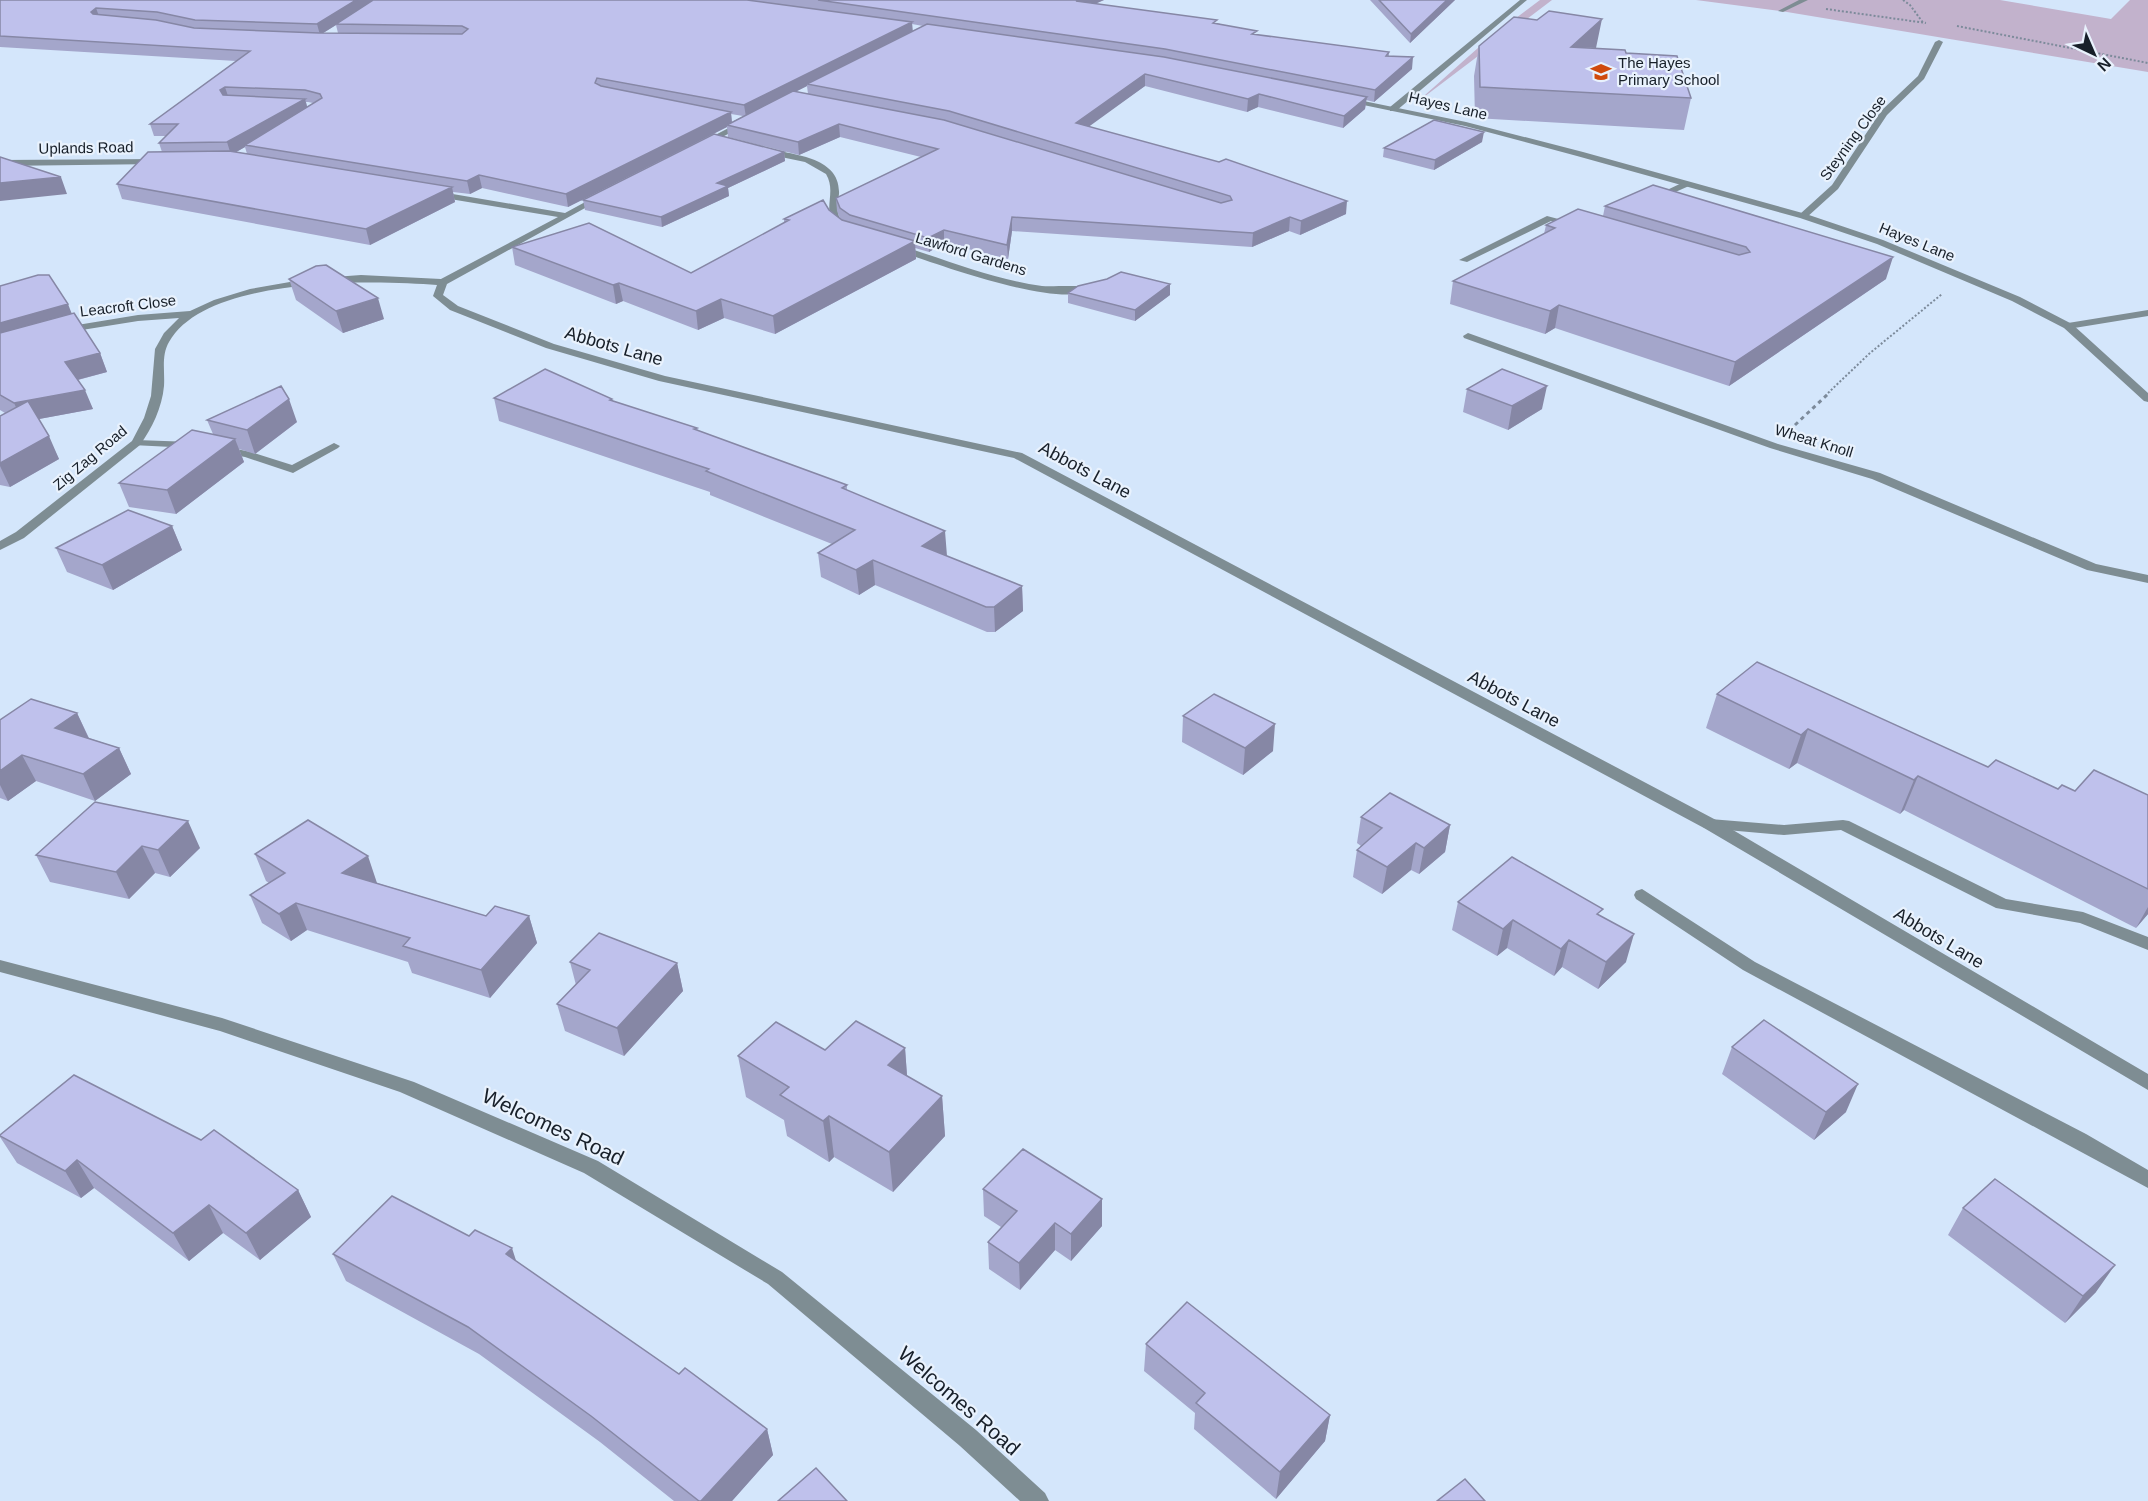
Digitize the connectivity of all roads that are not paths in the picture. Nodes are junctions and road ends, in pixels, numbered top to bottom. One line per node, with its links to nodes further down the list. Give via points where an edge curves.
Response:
1 (1524, 0): 6 (street)
2 (1805, 0): 3 (street)
3 (1781, 11)
4 (1939, 42): 21 (street, Steyning Close, via 1921,77 1884,113 1835,187)
5 (1338, 98): 6 (street, Hayes Lane)
6 (1393, 109): 16 (street, Hayes Lane, via 1466,124)
7 (756, 117): 9 (street)
8 (736, 119): 9 (street)
9 (747, 122): 10 (street)
10 (713, 138): 11 (street); 12 (street)
11 (724, 141)
12 (692, 149)
13 (759, 150): 23 (street, via 815,164 829,173 834,184 835,224)
14 (165, 161): 15 (street, Uplands Road)
15 (0, 163)
16 (1686, 184): 19 (street); 21 (street, Hayes Lane)
17 (429, 193): 20 (street)
18 (607, 193): 20 (street)
19 (1646, 201)
20 (564, 215): 26 (street)
21 (1803, 216): 30 (street, Hayes Lane, via 1880,242 2016,299)
22 (1586, 228): 25 (street, via 1550,218)
23 (848, 233)
24 (882, 243): 27 (street, Lawford Gardens, via 1029,287 1074,292)
25 (1464, 260)
26 (443, 282): 29 (street, Zig Zag Road, via 380,278 306,280 242,294); 38 (street, Abbots Lane, via 438,297 454,308 550,346 663,379 1018,455)
27 (1094, 288)
28 (2148, 313): 30 (street)
29 (190, 314): 31 (street, Leacroft Close, via 79,326); 34 (street, Zig Zag Road, via 170,331 160,347 158,390 146,429)
30 (2068, 326): 33 (street, Hayes Lane)
31 (50, 333)
32 (1468, 336): 37 (street, Wheat Knoll, via 1774,446 1876,476 2092,567)
33 (2148, 399)
34 (135, 443): 35 (street, via 195,445 247,454 293,469); 36 (street, Zig Zag Road, via 20,535)
35 (334, 446)
36 (0, 546)
37 (2148, 579)
38 (1710, 824): 40 (street, via 1784,830 1843,825 2002,904 2083,918); 42 (street, Abbots Lane)
39 (1642, 895): 43 (street, via 1749,966)
40 (2148, 944)
41 (0, 966): 44 (street, Welcomes Road, via 222,1025 407,1087 591,1167 775,1278 968,1438)
42 (2148, 1083)
43 (2148, 1180)
44 (1037, 1501)

